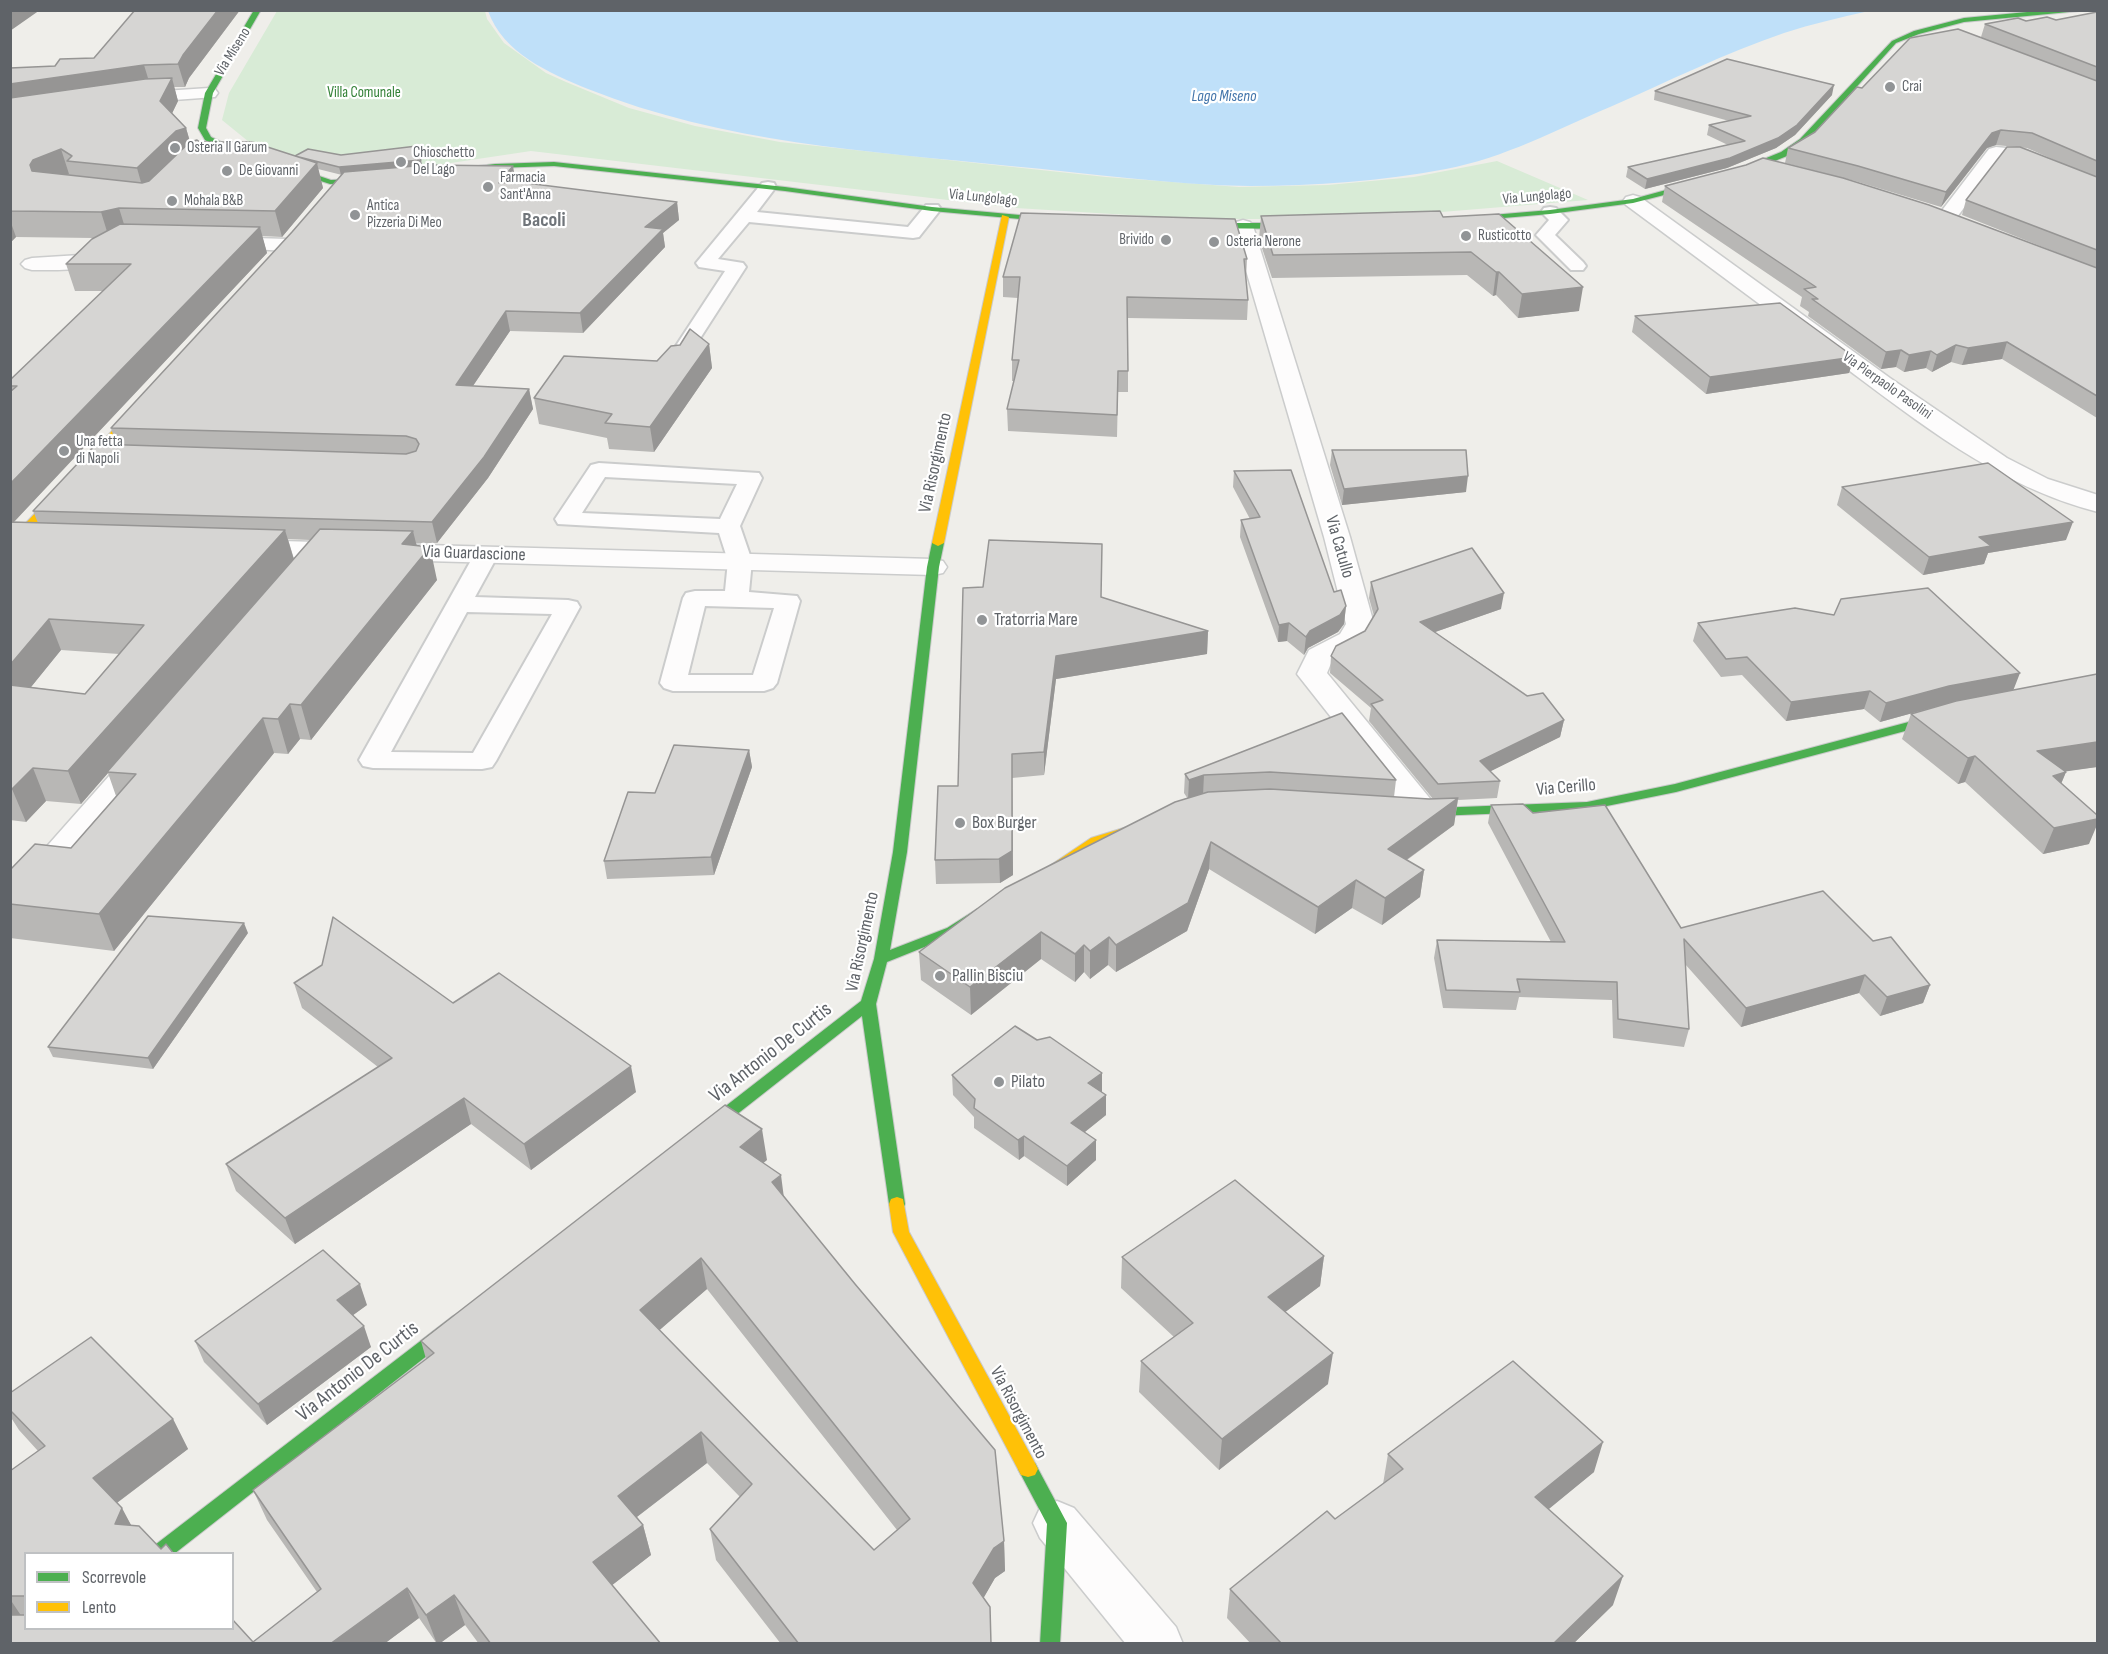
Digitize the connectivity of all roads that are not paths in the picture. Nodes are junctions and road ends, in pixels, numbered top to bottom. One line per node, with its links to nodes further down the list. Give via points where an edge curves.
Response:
1 (258, 10): 5 (main road, Via Miseno)
2 (2087, 10): 3 (main road, Via Lungolago)
3 (1933, 26): 4 (street); 9 (main road, Via Lungolago, via 1894,42 1803,141)
4 (1966, 39)
5 (209, 93): 6 (street, Via Miseno); 7 (main road, Via Miseno, via 202,128 208,138)
6 (116, 100)
7 (232, 150): 8 (lane); 12 (main road, Via Miseno)
8 (211, 155)
9 (1760, 165): 10 (street); 16 (main road, Via Lungolago)
10 (1793, 172)
11 (394, 179): 12 (main road)
12 (341, 183): 15 (main road)
13 (2097, 188): 22 (street, via 2019,154 1996,153)
14 (764, 191): 14 (main road, Via Lungolago, via 554,164 480,165 427,175 557,176); 17 (main road, Via Lungolago); 20 (lane)
15 (329, 197)
16 (1633, 201): 19 (main road, Via Lungolago); 39 (street, Via Pierpaolo Pasolini, via 1998,463)
17 (932, 209): 20 (lane, via 913,234); 21 (main road, Via Lungolago)
18 (1925, 211): 22 (street)
19 (1550, 212): 23 (main road, Via Lungolago); 34 (lane, via 1559,220 1545,235)
20 (745, 216): 35 (lane, via 705,263 737,267)
21 (1005, 217): 24 (main road, Via Lungolago); 47 (main road, Via Risorgimento)
22 (1947, 218): 28 (street)
23 (1440, 221)
24 (1077, 222)
25 (1178, 225): 26 (main road)
26 (1243, 226): 27 (main road); 54 (street, Via Catullo, via 1360,624 1351,640 1319,656 1312,674)
27 (1314, 226)
28 (1970, 226)
29 (292, 240): 31 (street); 32 (main road)
30 (127, 242): 33 (street, via 86,260)
31 (196, 243)
32 (272, 262)
33 (32, 264)
34 (1577, 266)
35 (674, 364)
36 (150, 395): 37 (main road)
37 (94, 457): 38 (lane); 41 (main road)
38 (117, 457)
39 (2097, 504)
40 (728, 526): 40 (lane, via 589,520 566,519 599,470 751,478); 46 (lane)
41 (12, 543): 42 (street)
42 (51, 543)
43 (216, 547): 44 (street, Via Guardascione)
44 (321, 550): 45 (street, Via Guardascione); 48 (street)
45 (486, 555): 46 (street, Via Guardascione); 50 (lane)
46 (740, 561): 47 (street, Via Guardascione); 49 (lane)
47 (933, 567): 59 (main road, Via Risorgimento, via 900,852)
48 (298, 577)
49 (736, 598): 49 (lane, via 695,598 673,683 764,683 788,601)
50 (459, 604): 50 (lane, via 401,708 372,760 482,761 568,607)
51 (1966, 711): 54 (main road, Via Cerillo, via 1676,788 1587,806)
52 (160, 737): 56 (street)
53 (1392, 812): 54 (main road, Via Cerillo)
54 (1425, 814)
55 (1160, 821): 57 (main road, via 1096,842)
56 (60, 853)
57 (1038, 877)
58 (990, 907): 59 (main road, via 952,931)
59 (880, 958): 60 (main road, Via Risorgimento)
60 (868, 1004): 61 (main road, Via Antonio De Curtis); 63 (main road, Via Risorgimento, via 901,1232)
61 (688, 1143)
62 (470, 1312): 64 (main road, Via Antonio De Curtis)
63 (1057, 1523): 65 (main road); 66 (street)
64 (161, 1552)
65 (1050, 1644)
66 (1158, 1644)

